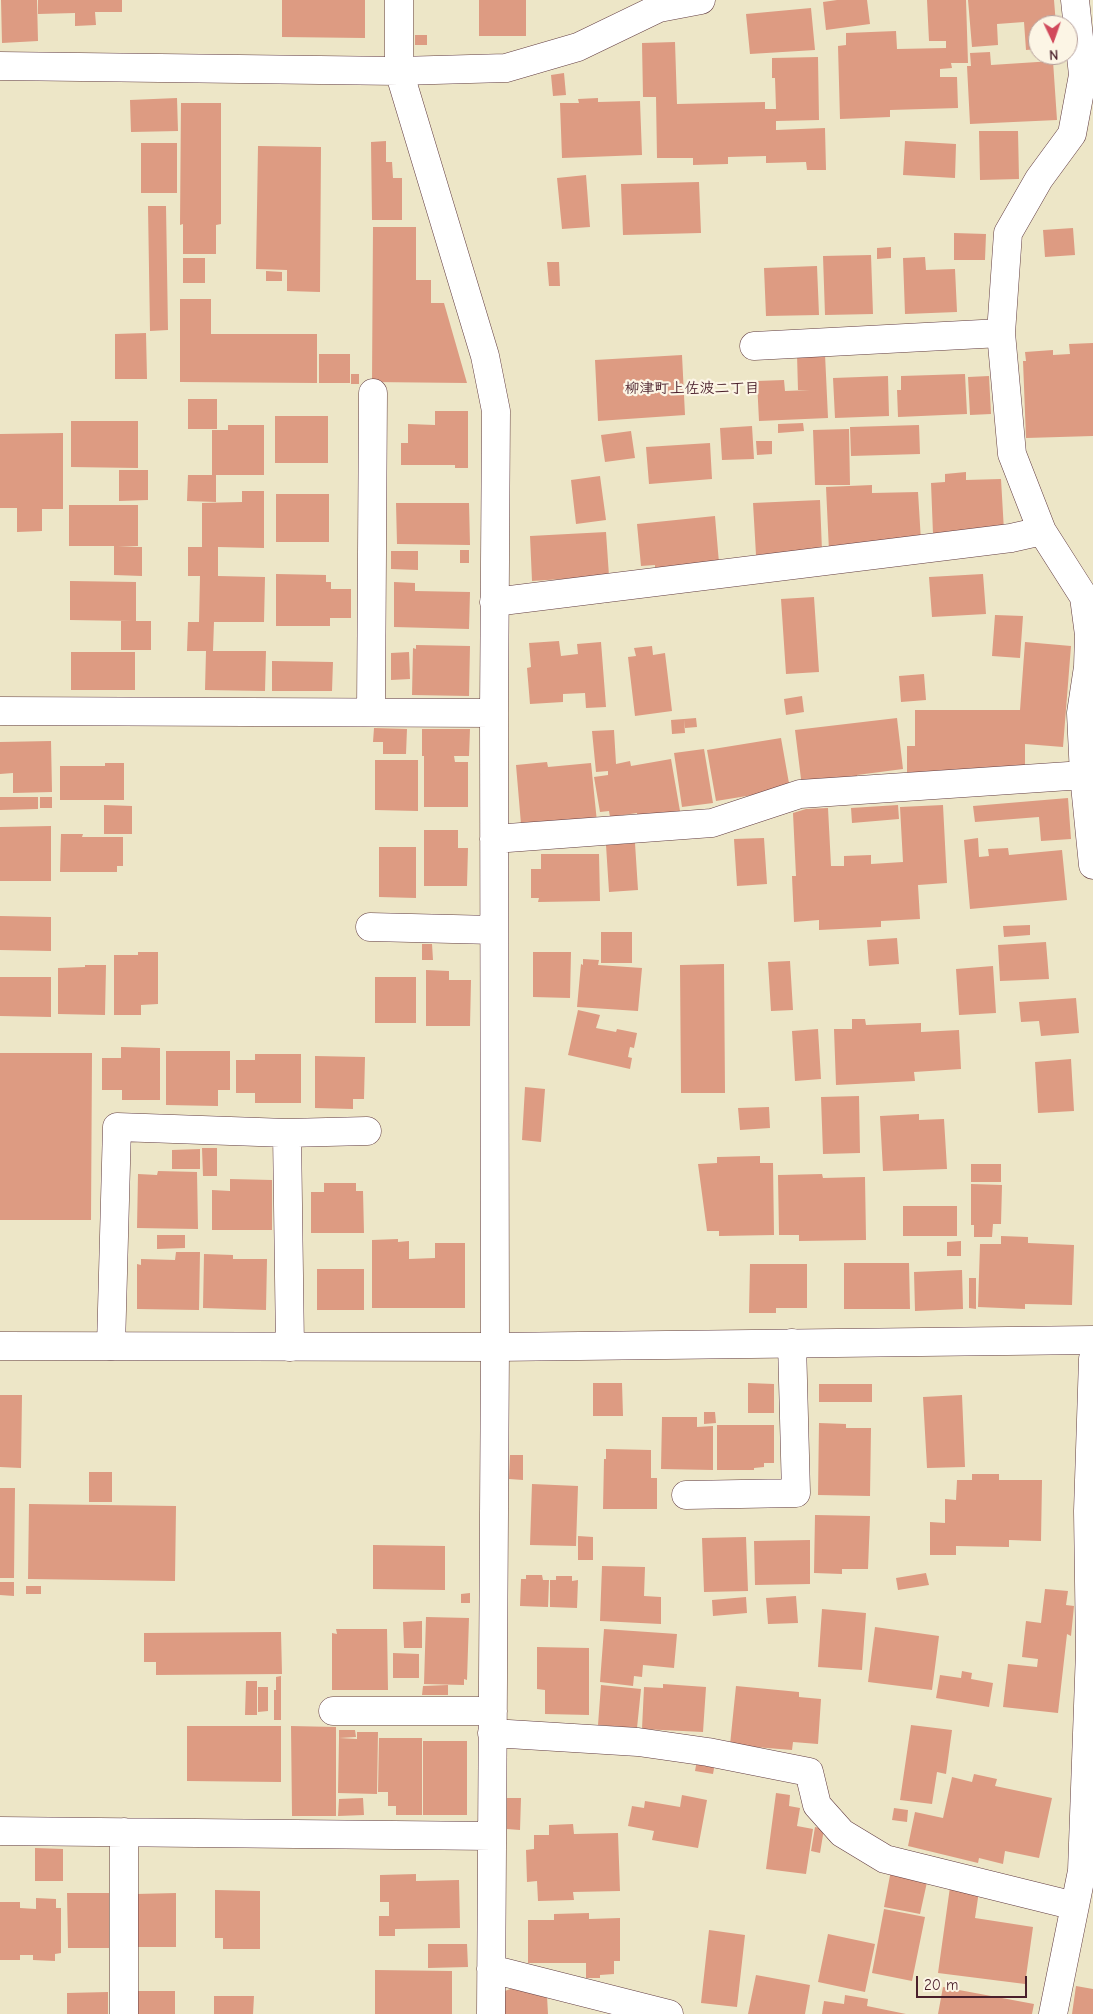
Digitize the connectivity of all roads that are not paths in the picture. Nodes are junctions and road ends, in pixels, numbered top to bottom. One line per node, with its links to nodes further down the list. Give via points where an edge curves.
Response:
1 (399, 0): 5 (street)
2 (701, 0): 5 (street, via 659,8 578,46 506,68)
3 (1075, 0): 6 (street, via 1083,75 1072,134 1039,179 1008,233)
4 (0, 66): 5 (street)
5 (399, 71): 10 (street, via 486,356 496,411)
6 (1001, 333): 7 (street); 9 (street, via 1012,454)
7 (754, 346)
8 (373, 393): 13 (street)
9 (1042, 531): 10 (street, via 1011,538); 11 (street, via 1084,598)
10 (494, 602): 14 (street)
11 (1091, 667): 15 (street, via 1081,713)
12 (0, 711): 13 (street)
13 (371, 712): 14 (street)
14 (494, 713): 16 (street)
15 (1084, 774): 16 (street, via 800,794 712,823); 17 (street)
16 (494, 839): 19 (street)
17 (1093, 865)
18 (370, 927): 19 (street)
19 (494, 930): 27 (street)
20 (287, 1132): 21 (street); 25 (street, via 117,1127); 26 (street)
21 (367, 1132)
22 (1093, 1340): 23 (street)
23 (792, 1343): 27 (street); 29 (street, via 796,1493)
24 (0, 1346): 25 (street)
25 (111, 1346): 26 (street)
26 (290, 1346): 27 (street)
27 (495, 1347): 32 (street)
28 (1093, 1360): 30 (street)
29 (686, 1495)
30 (1090, 1511): 36 (street, via 1090,1651 1082,1871)
31 (334, 1711): 32 (street)
32 (492, 1722): 35 (street); 36 (street, via 708,1752 809,1772 817,1805 842,1833 885,1859)
33 (0, 1831): 34 (street)
34 (124, 1832): 35 (street); 38 (street)
35 (492, 1836): 37 (street)
36 (1075, 1906): 41 (street)
37 (491, 1968): 39 (street); 40 (street)
38 (124, 2014)
39 (491, 2014)
40 (669, 2014)
41 (1053, 2014)

